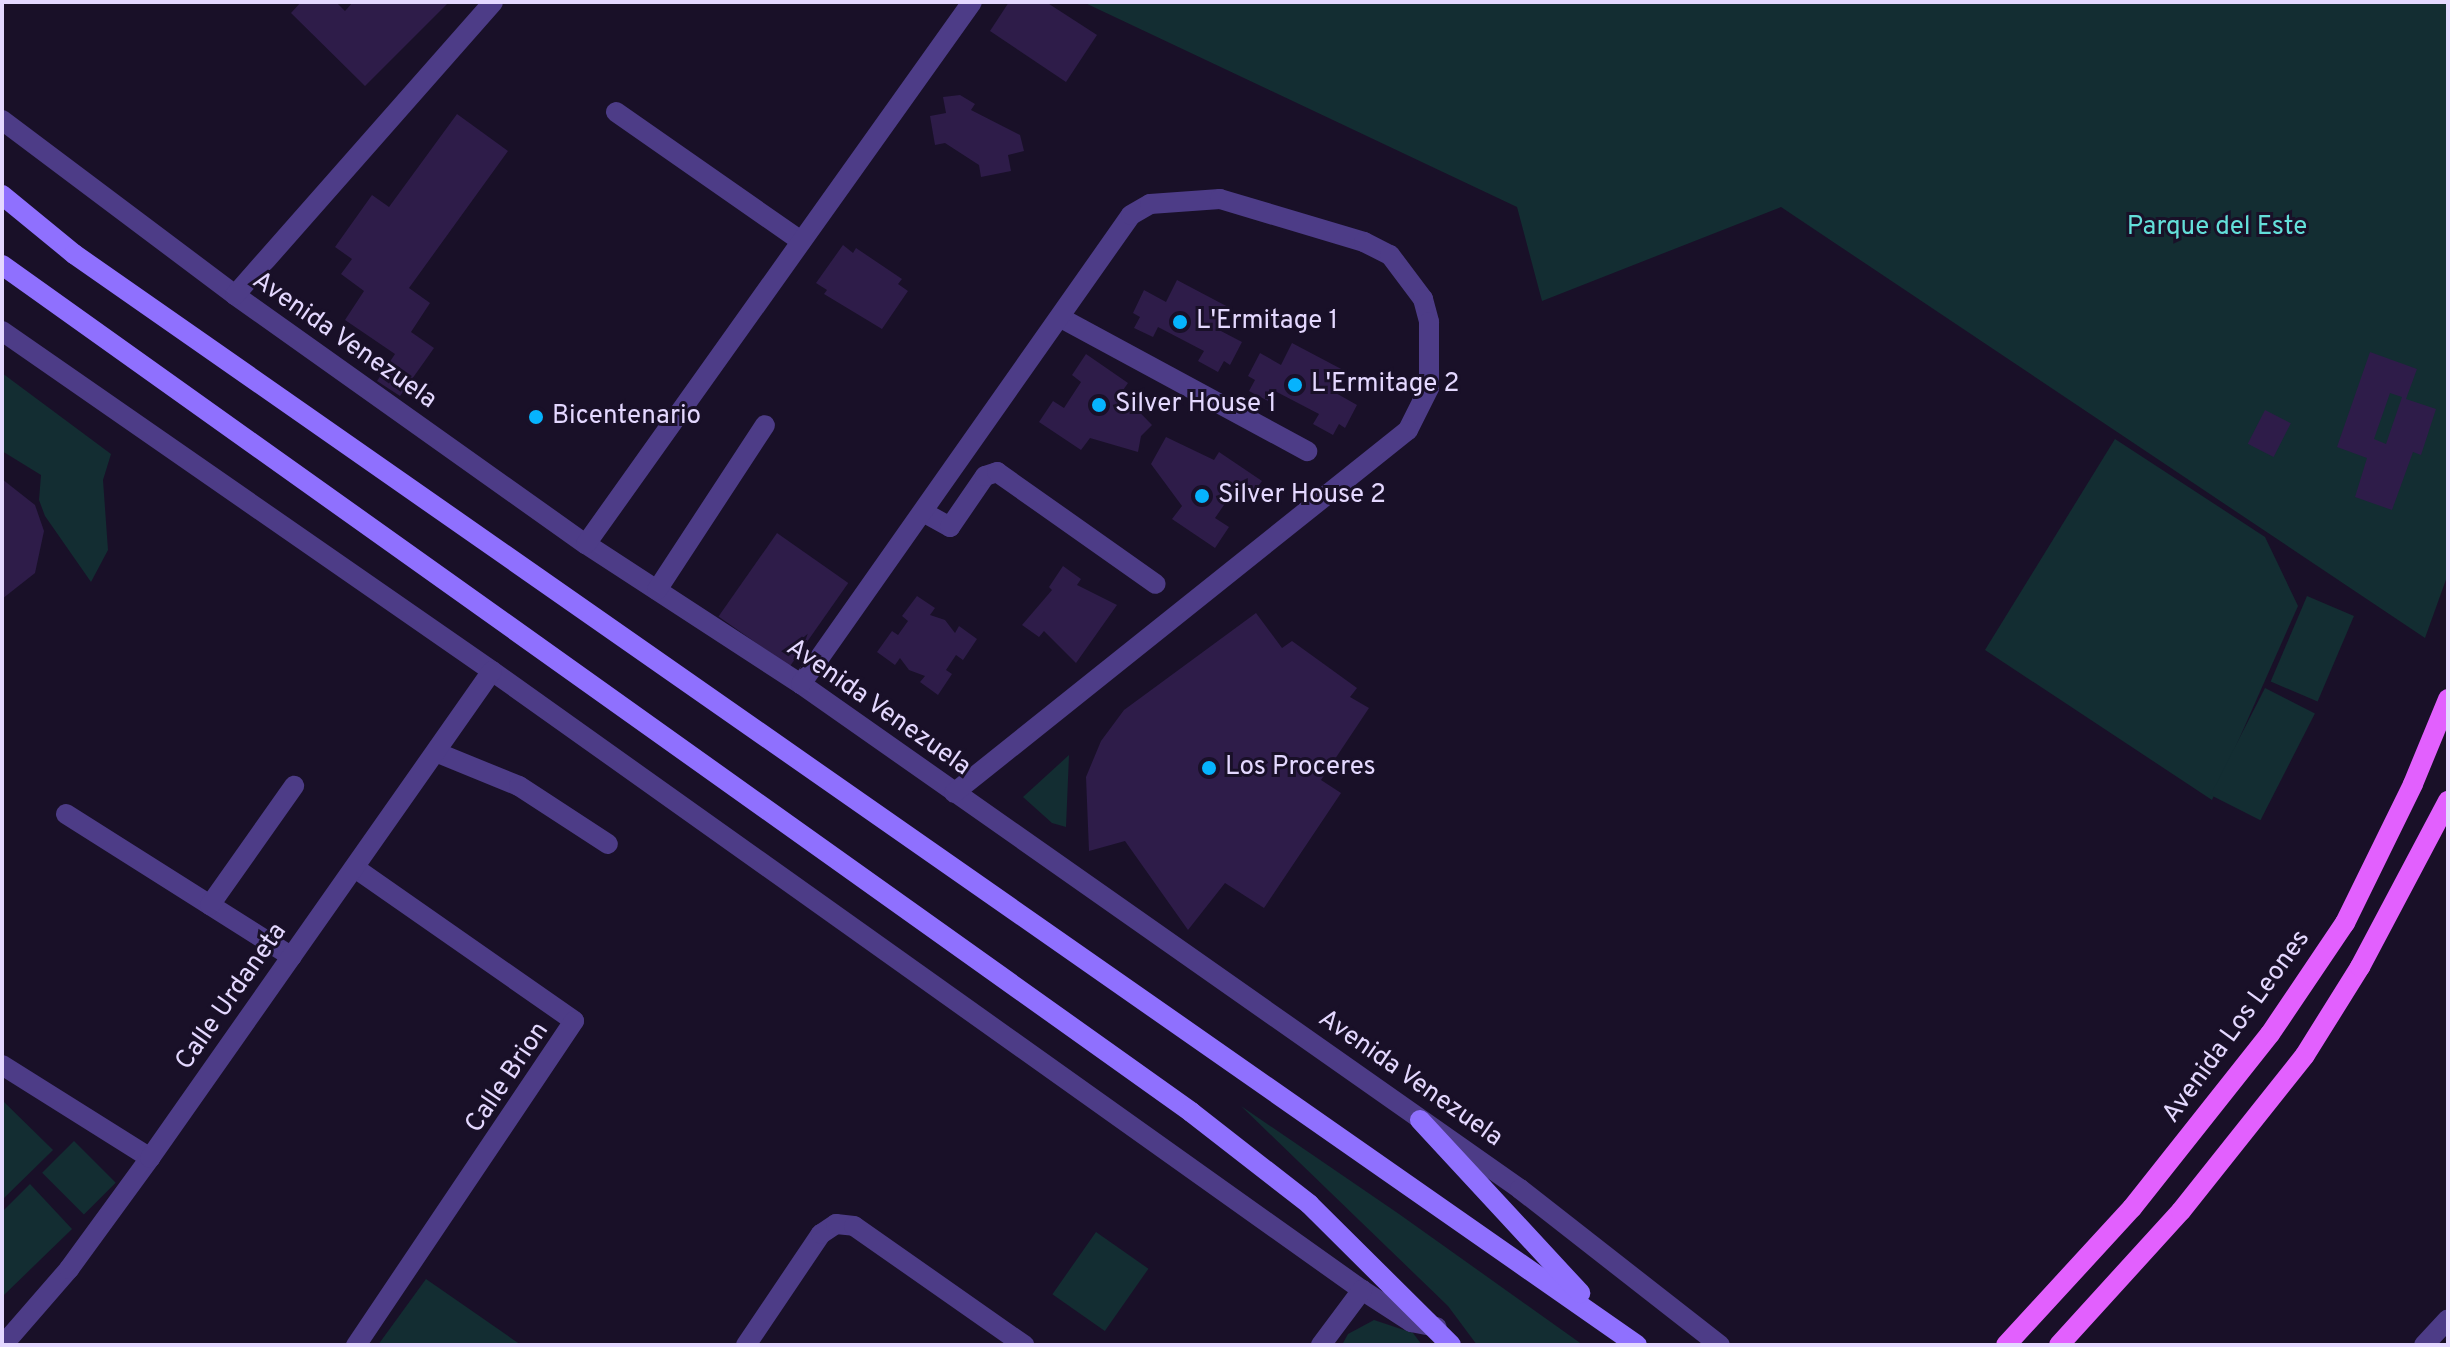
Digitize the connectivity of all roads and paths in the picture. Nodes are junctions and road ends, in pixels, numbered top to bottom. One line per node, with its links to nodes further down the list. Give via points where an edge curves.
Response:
1 (493, 2): 8 (street)
2 (972, 2): 6 (street)
3 (616, 112): 6 (street)
4 (2, 120): 8 (street, Avenida Venezuela)
5 (2, 195): 34 (street, via 74,254)
6 (801, 241): 14 (street)
7 (2, 265): 35 (street, via 1191,1112 1309,1204)
8 (235, 295): 14 (street, Avenida Venezuela)
9 (1061, 318): 12 (street); 13 (street); 22 (street, via 1131,215 1150,204 1220,199 1364,242 1390,255 1423,299 1429,322 1429,388 1408,430)
10 (2, 331): 17 (street)
11 (765, 425): 16 (street)
12 (1307, 451)
13 (923, 512): 15 (street, via 950,527 985,476 997,472); 18 (street)
14 (586, 544): 16 (street, Avenida Venezuela)
15 (1156, 584)
16 (657, 590): 18 (street, Avenida Venezuela)
17 (492, 671): 20 (street, Calle Urdaneta); 32 (street)
18 (801, 684): 22 (street, Avenida Venezuela)
19 (2448, 699): 44 (main road, Avenida Los Leones, via 2345,923 2270,1034 2132,1208)
20 (438, 753): 25 (street, via 519,786); 26 (street, Calle Urdaneta)
21 (294, 786): 27 (street)
22 (954, 793): 30 (street, Avenida Venezuela)
23 (2448, 801): 45 (main road, via 2360,967 2305,1055 2181,1211)
24 (66, 814): 27 (street)
25 (608, 844)
26 (355, 868): 28 (street, Calle Urdaneta); 37 (street, Calle Brion, via 574,1021)
27 (210, 905): 28 (street)
28 (292, 957): 31 (street, Calle Urdaneta)
29 (2, 1065): 31 (street)
30 (1420, 1120): 34 (street); 43 (street, Avenida Venezuela, via 1520,1189)
31 (150, 1158): 36 (street, Calle Urdaneta, via 69,1269)
32 (1362, 1290): 35 (street, via 1411,1322); 40 (street)
33 (2448, 1319): 46 (street)
34 (1607, 1322): 42 (street)
35 (1437, 1327): 41 (street)
36 (3, 1345)
37 (356, 1345)
38 (746, 1345): 39 (street, via 821,1234 836,1224 854,1226)
39 (1024, 1345)
40 (1321, 1345)
41 (1451, 1345)
42 (1637, 1345)
43 (1720, 1345)
44 (2006, 1345)
45 (2059, 1345)
46 (2424, 1345)

